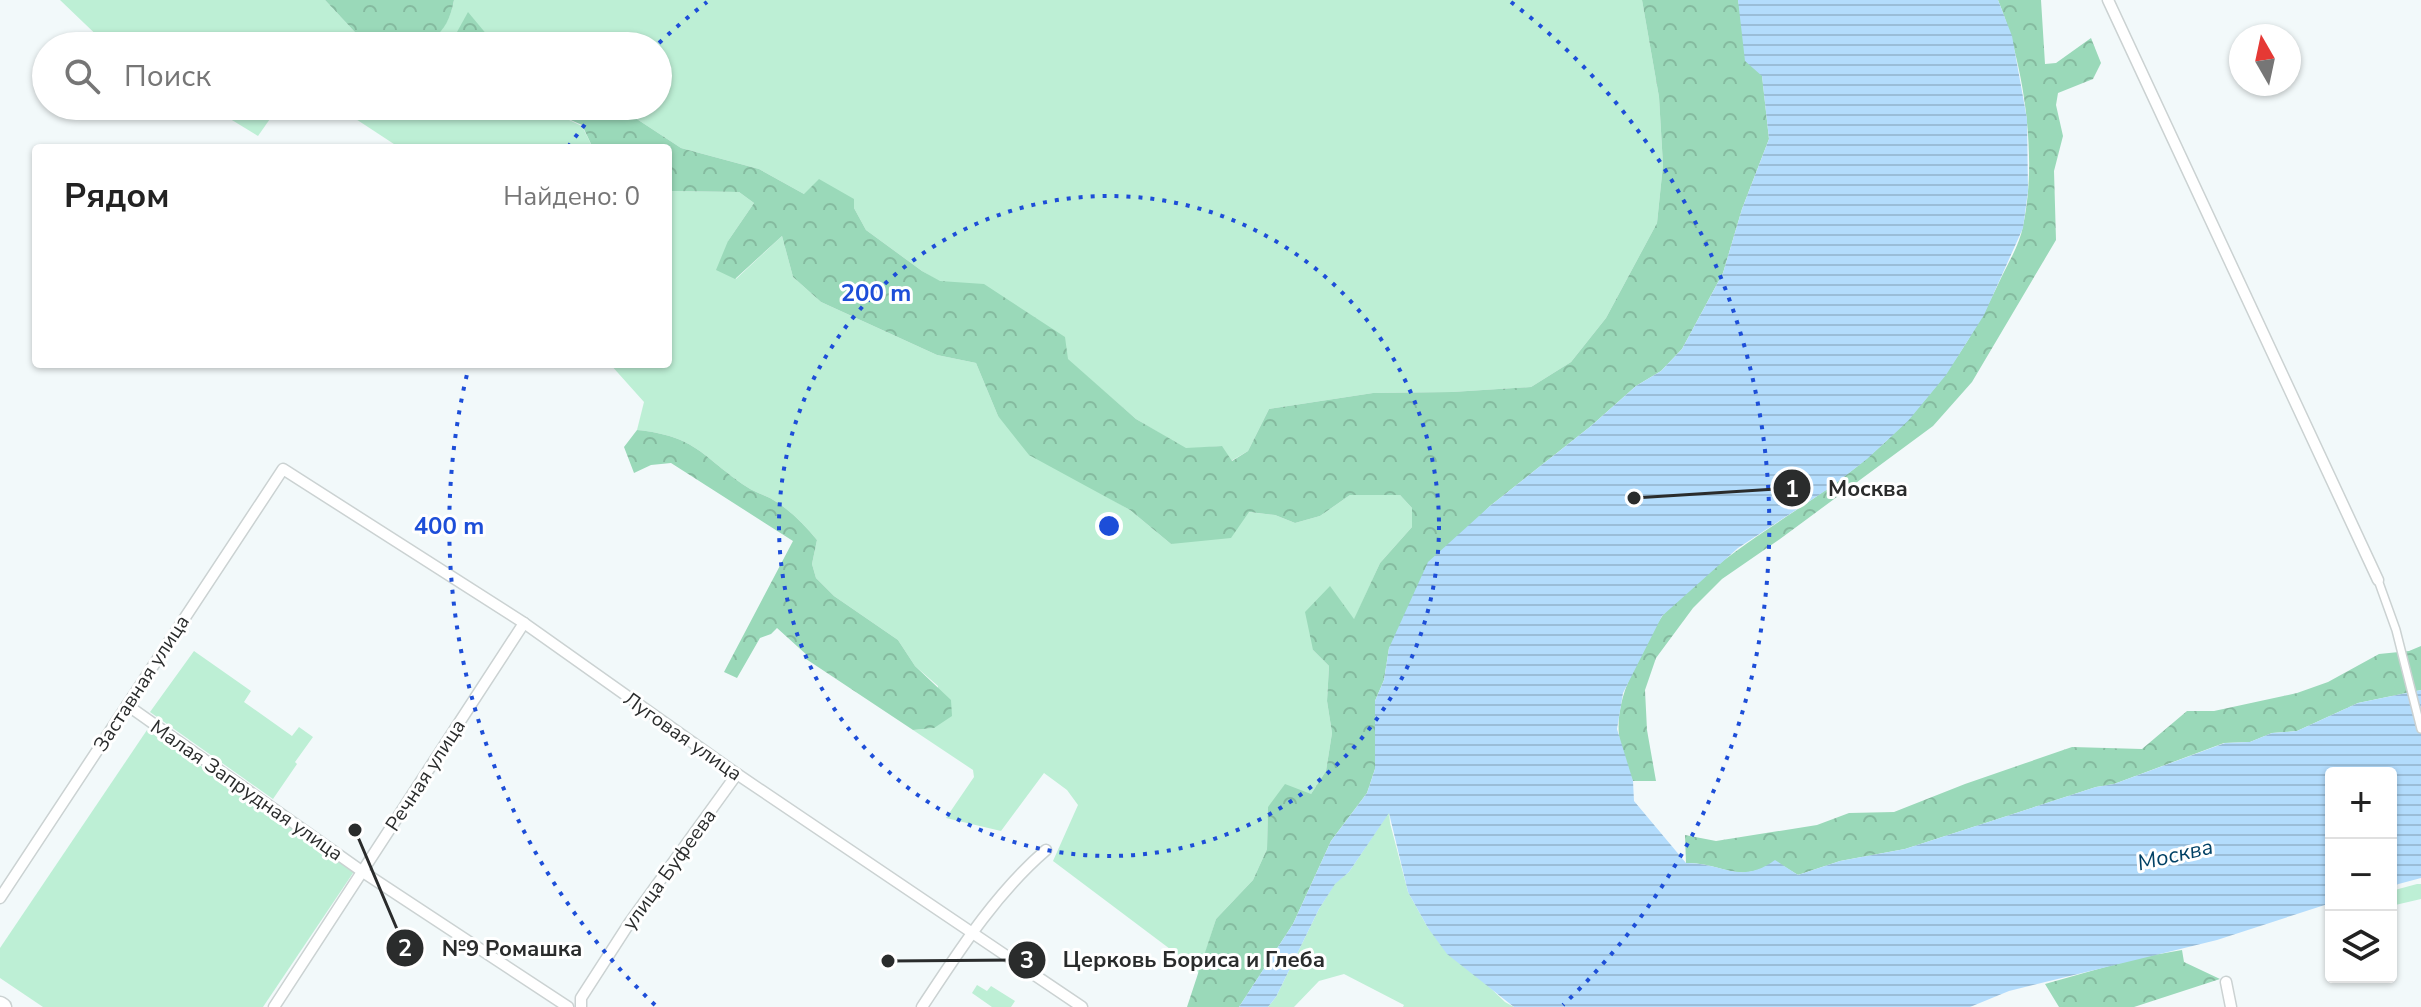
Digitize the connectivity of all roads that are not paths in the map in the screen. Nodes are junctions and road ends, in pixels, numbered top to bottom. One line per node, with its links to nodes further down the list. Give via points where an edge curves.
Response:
1 (2108, 0): 3 (street)
2 (283, 469): 4 (street, Луговая улица); 5 (street, Заставная улица)
3 (2378, 580): 6 (street)
4 (524, 623): 7 (street, Луговая улица); 9 (street, Речная улица)
5 (127, 705): 9 (street, Малая Запрудная улица); 10 (street, Заставная улица)
6 (2421, 729)
7 (737, 774): 11 (street, Луговая улица); 15 (street, улица Буфеева, via 630,922 581,998)
8 (1046, 850): 11 (street, via 999,895)
9 (363, 872): 13 (street, Речная улица); 14 (street, Малая Запрудная улица)
10 (0, 898)
11 (972, 932): 16 (street); 17 (street, Луговая улица)
12 (2226, 982): 18 (street)
13 (274, 1007)
14 (568, 1007)
15 (581, 1007)
16 (922, 1007)
17 (1082, 1007)
18 (2231, 1007)

